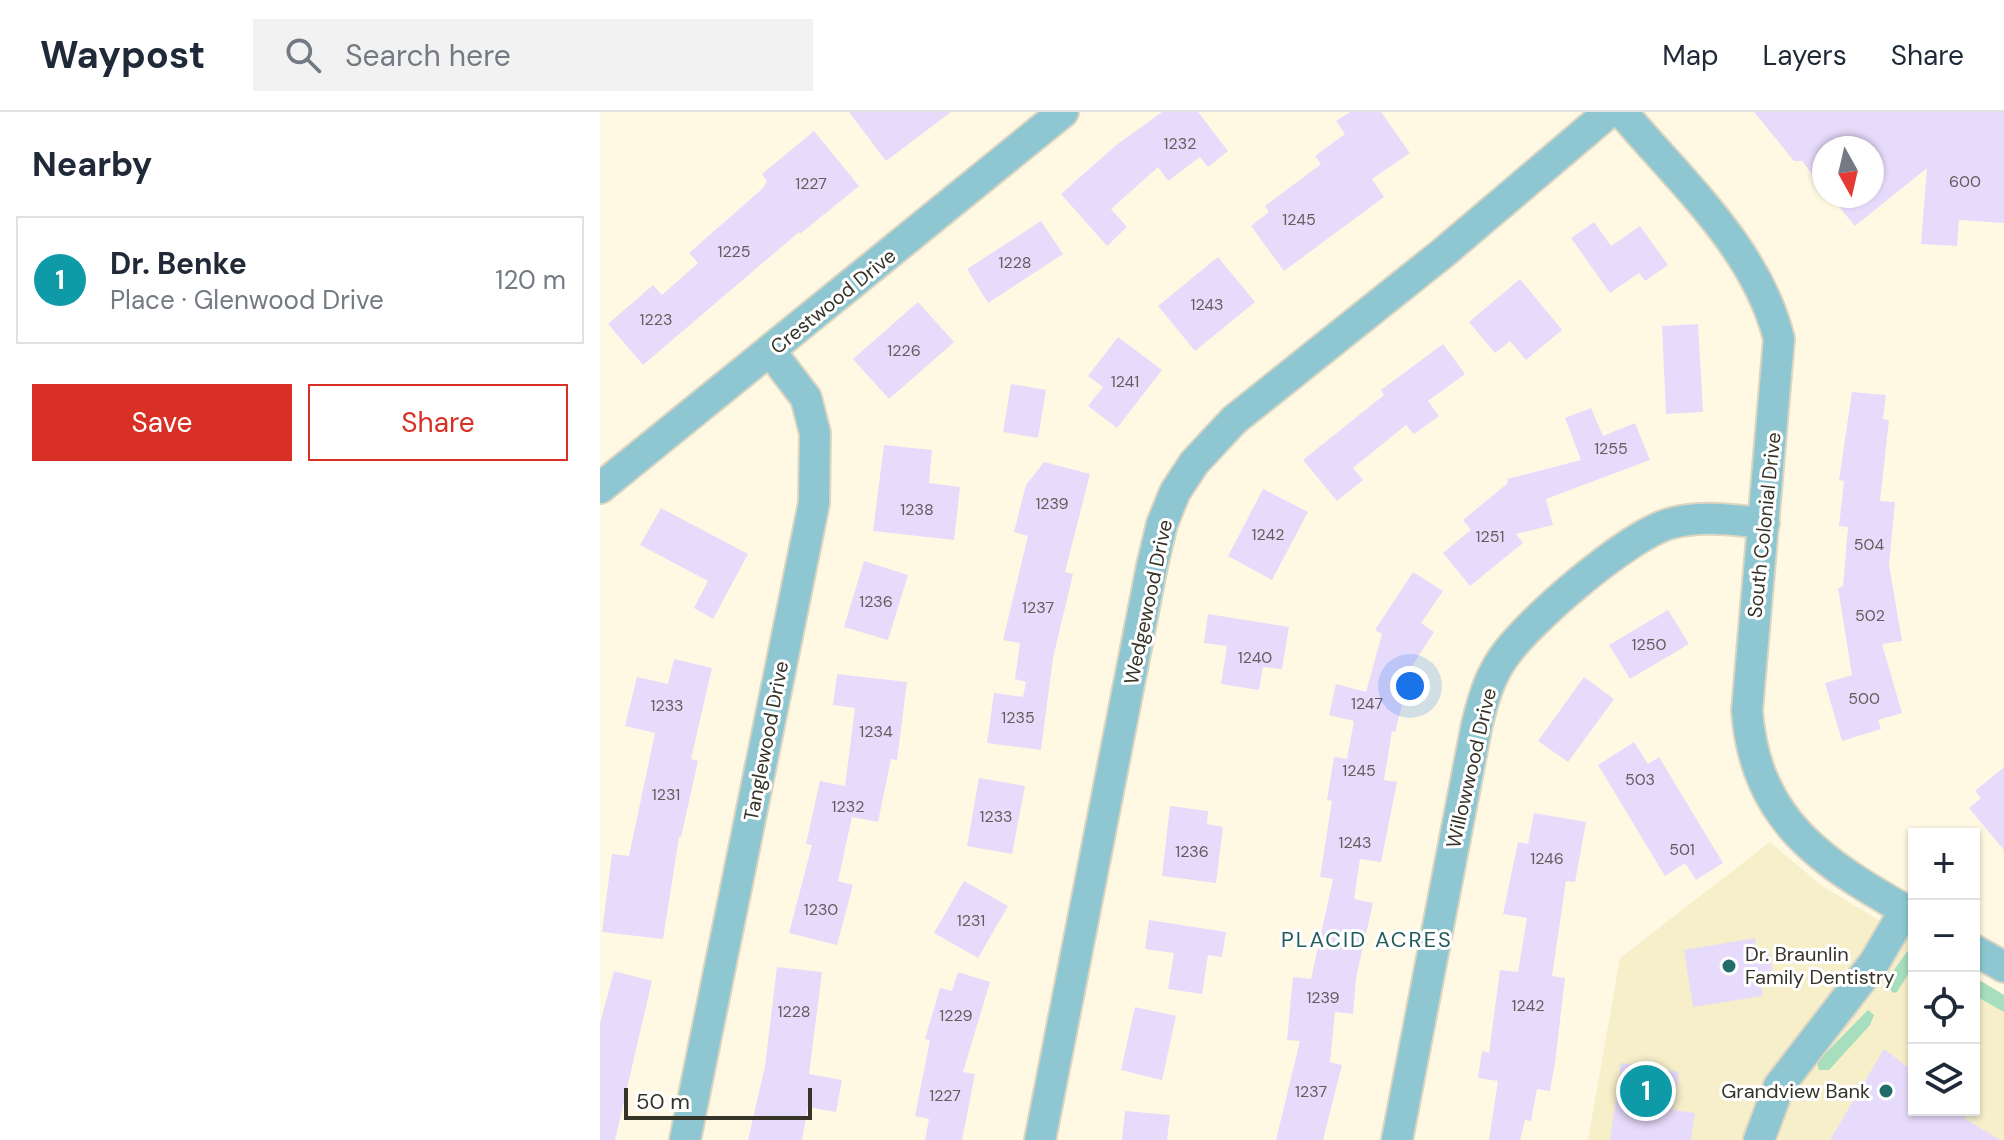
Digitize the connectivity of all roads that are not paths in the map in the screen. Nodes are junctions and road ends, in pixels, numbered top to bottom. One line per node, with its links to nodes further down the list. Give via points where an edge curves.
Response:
1 (1063, 112): 4 (street, Crestwood Drive)
2 (1609, 112): 12 (street, Wedgewood Drive, via 1234,420 1175,492 1152,566)
3 (1622, 112): 6 (street, South Colonial Drive, via 1737,248 1770,304 1779,367)
4 (771, 352): 5 (street, Crestwood Drive); 11 (street, Tanglewood Drive, via 806,398 815,433 814,503)
5 (600, 488)
6 (1764, 523): 7 (street, South Colonial Drive, via 1747,711 1757,771 1799,838); 13 (street, Willowwood Drive, via 1706,518 1641,535 1523,631 1501,660 1486,687 1477,724)
7 (1908, 912)
8 (1908, 914): 14 (street, via 1779,1086)
9 (1980, 953): 10 (street)
10 (2004, 967)
11 (685, 1140)
12 (1040, 1140)
13 (1397, 1140)
14 (1759, 1140)

